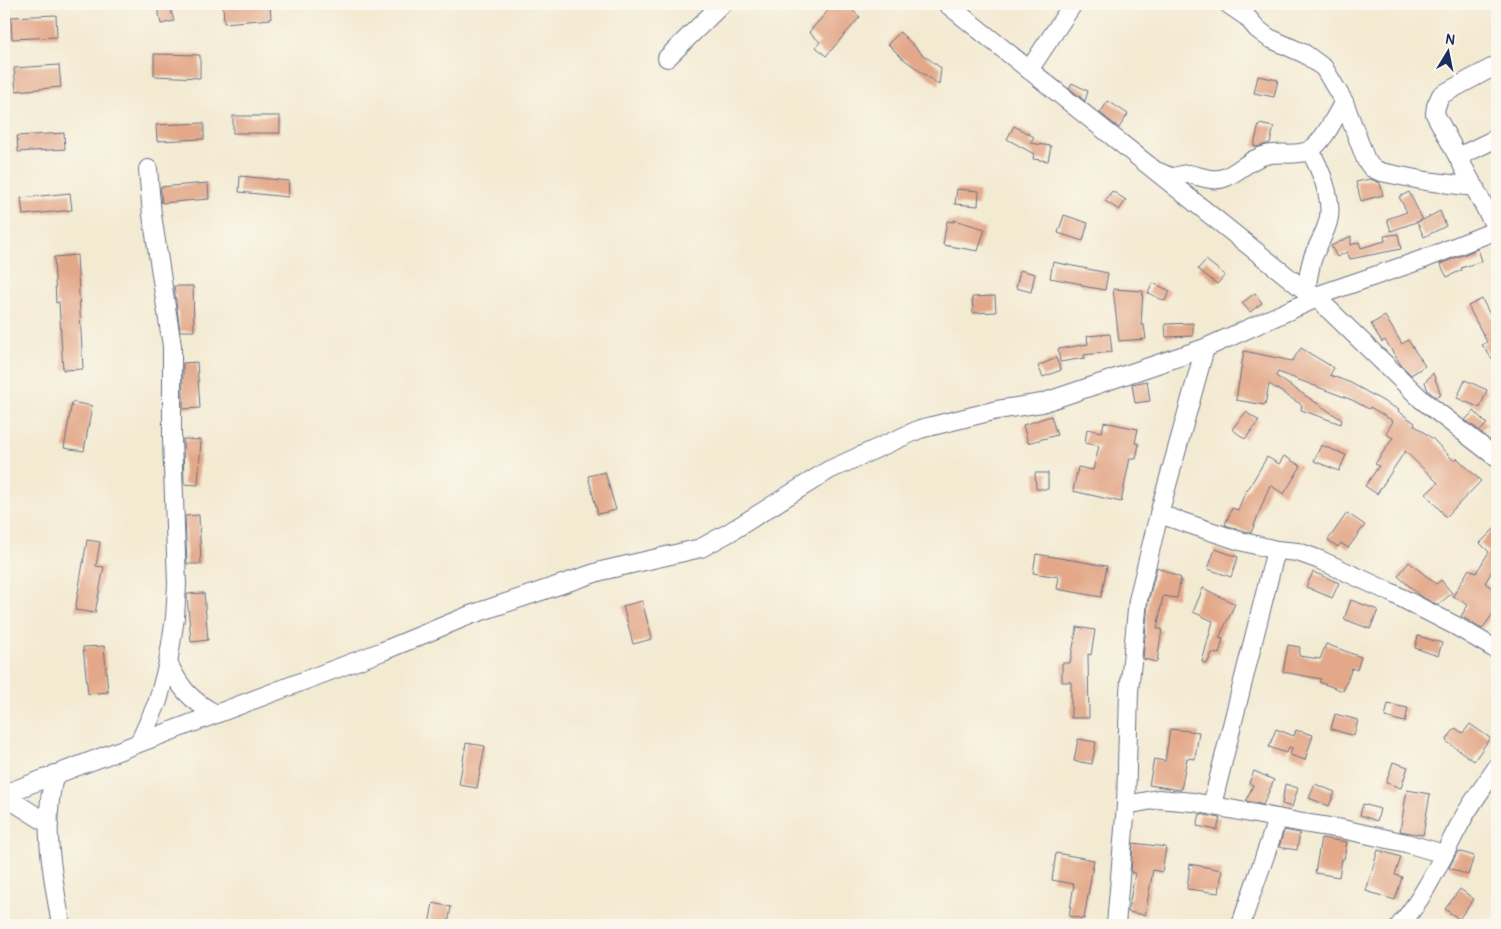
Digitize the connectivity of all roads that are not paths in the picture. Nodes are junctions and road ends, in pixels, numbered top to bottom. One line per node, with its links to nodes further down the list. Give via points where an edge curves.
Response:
1 (722, 4): 5 (street)
2 (947, 4): 7 (street)
3 (1073, 4): 7 (street)
4 (1228, 4): 8 (street, via 1269,38 1305,54 1324,68)
5 (667, 58)
6 (1497, 65): 11 (street, via 1448,90 1441,95 1436,106 1435,114)
7 (1030, 70): 13 (street)
8 (1344, 102): 10 (street, via 1319,142); 14 (street, via 1372,168 1426,181)
9 (1497, 138): 11 (street)
10 (1310, 150): 13 (street, via 1256,158 1223,179 1186,174 1172,177); 15 (street, via 1322,176 1330,215 1313,257)
11 (1458, 157): 14 (street)
12 (148, 169): 21 (street, via 172,346 177,584)
13 (1159, 172): 15 (street)
14 (1474, 187): 15 (street, via 1497,230 1424,259)
15 (1312, 296): 16 (street); 17 (street, via 1422,400)
16 (1205, 348): 18 (street); 22 (street, via 1042,403 920,429 828,470 701,548 601,571 470,615)
17 (1497, 458)
18 (1159, 514): 19 (street); 28 (street, via 1138,600 1133,638)
19 (1276, 550): 20 (street, via 1298,552 1381,588); 29 (street)
20 (1497, 650)
21 (168, 663): 22 (street, via 188,696); 23 (street, via 158,701)
22 (216, 714): 23 (street)
23 (140, 741): 25 (street)
24 (1497, 767): 32 (street, via 1462,819)
25 (55, 774): 26 (street); 31 (street, via 50,793)
26 (4, 794)
27 (4, 799): 31 (street)
28 (1126, 805): 29 (street, via 1158,799); 34 (street)
29 (1212, 805): 30 (street)
30 (1277, 818): 32 (street, via 1406,842); 35 (street)
31 (49, 824): 33 (street)
32 (1444, 854): 36 (street, via 1410,914)
33 (61, 925)
34 (1116, 925)
35 (1241, 925)
36 (1400, 925)

